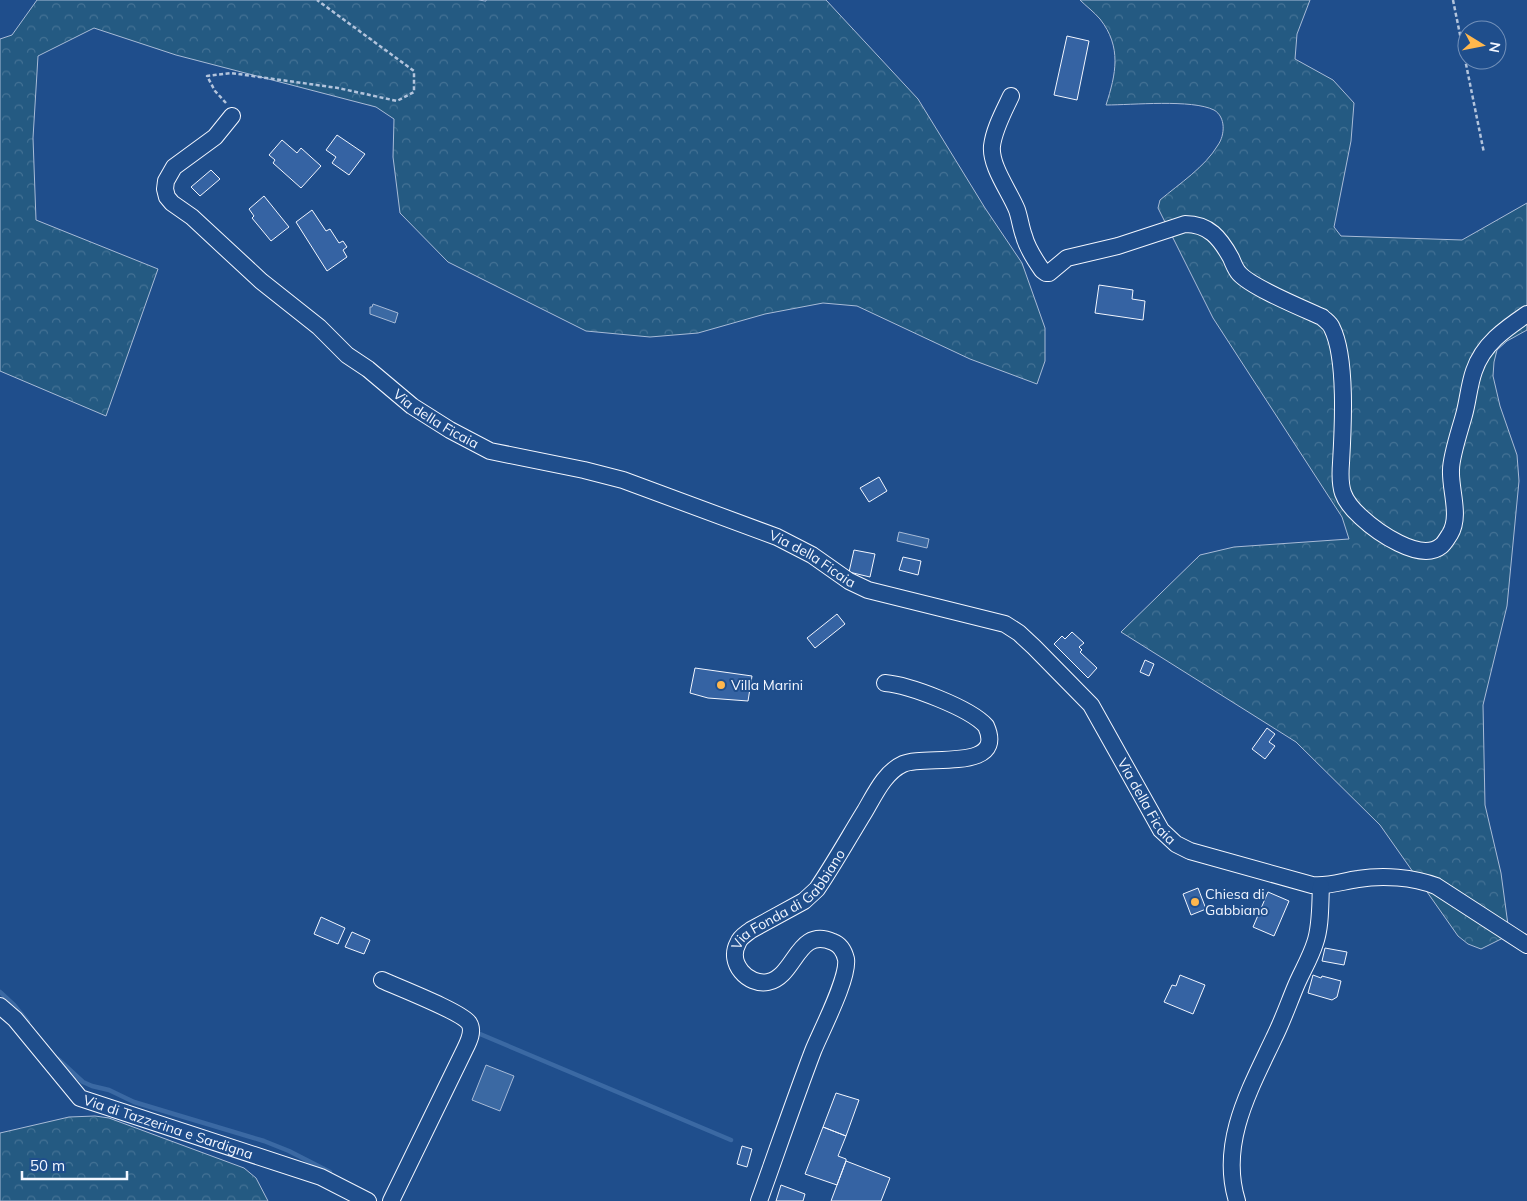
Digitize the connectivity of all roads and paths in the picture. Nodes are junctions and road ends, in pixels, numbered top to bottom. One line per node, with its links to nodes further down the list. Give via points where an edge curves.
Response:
1 (318, 0): 4 (path, via 414,71 414,92 397,101 338,88 231,73 207,76 215,91 231,107)
2 (1454, 0): 5 (path)
3 (1012, 96): 6 (street, via 995,134 992,154 1017,210 1024,238 1038,265 1046,273 1067,258 1194,224 1214,233 1244,277 1329,323 1339,350 1342,409 1340,485 1350,507 1396,542 1431,550 1441,547 1451,533 1454,509 1451,469 1473,372 1490,343)
4 (232, 116): 8 (street, Via della Ficaia, via 215,136 174,168 166,181 168,198 261,281 319,327 347,355 412,406 490,451 623,480 777,537 868,590 1005,624 1034,647 1091,705 1168,838 1190,851)
5 (1484, 153)
6 (1527, 314)
7 (885, 683): 14 (street, Via Fonda di Gabbiano, via 916,689 968,713 986,726 989,740 986,748 966,760 918,760 897,768 879,788 817,889 804,901 751,930 737,944 738,968 749,978 762,982 782,975 803,947 816,940 837,944 846,960 843,979)
8 (1321, 886): 9 (street, Via della Ficaia, via 1371,877 1427,883); 15 (street, via 1315,944 1252,1084 1234,1133 1232,1165)
9 (1527, 945)
10 (382, 980): 13 (street, via 456,1014 469,1023 471,1030 466,1049)
11 (0, 1006): 12 (street, Via di Tazzerina e Sardigna, via 15,1019 80,1098 321,1177)
12 (368, 1201)
13 (391, 1201)
14 (759, 1201)
15 (1237, 1201)

